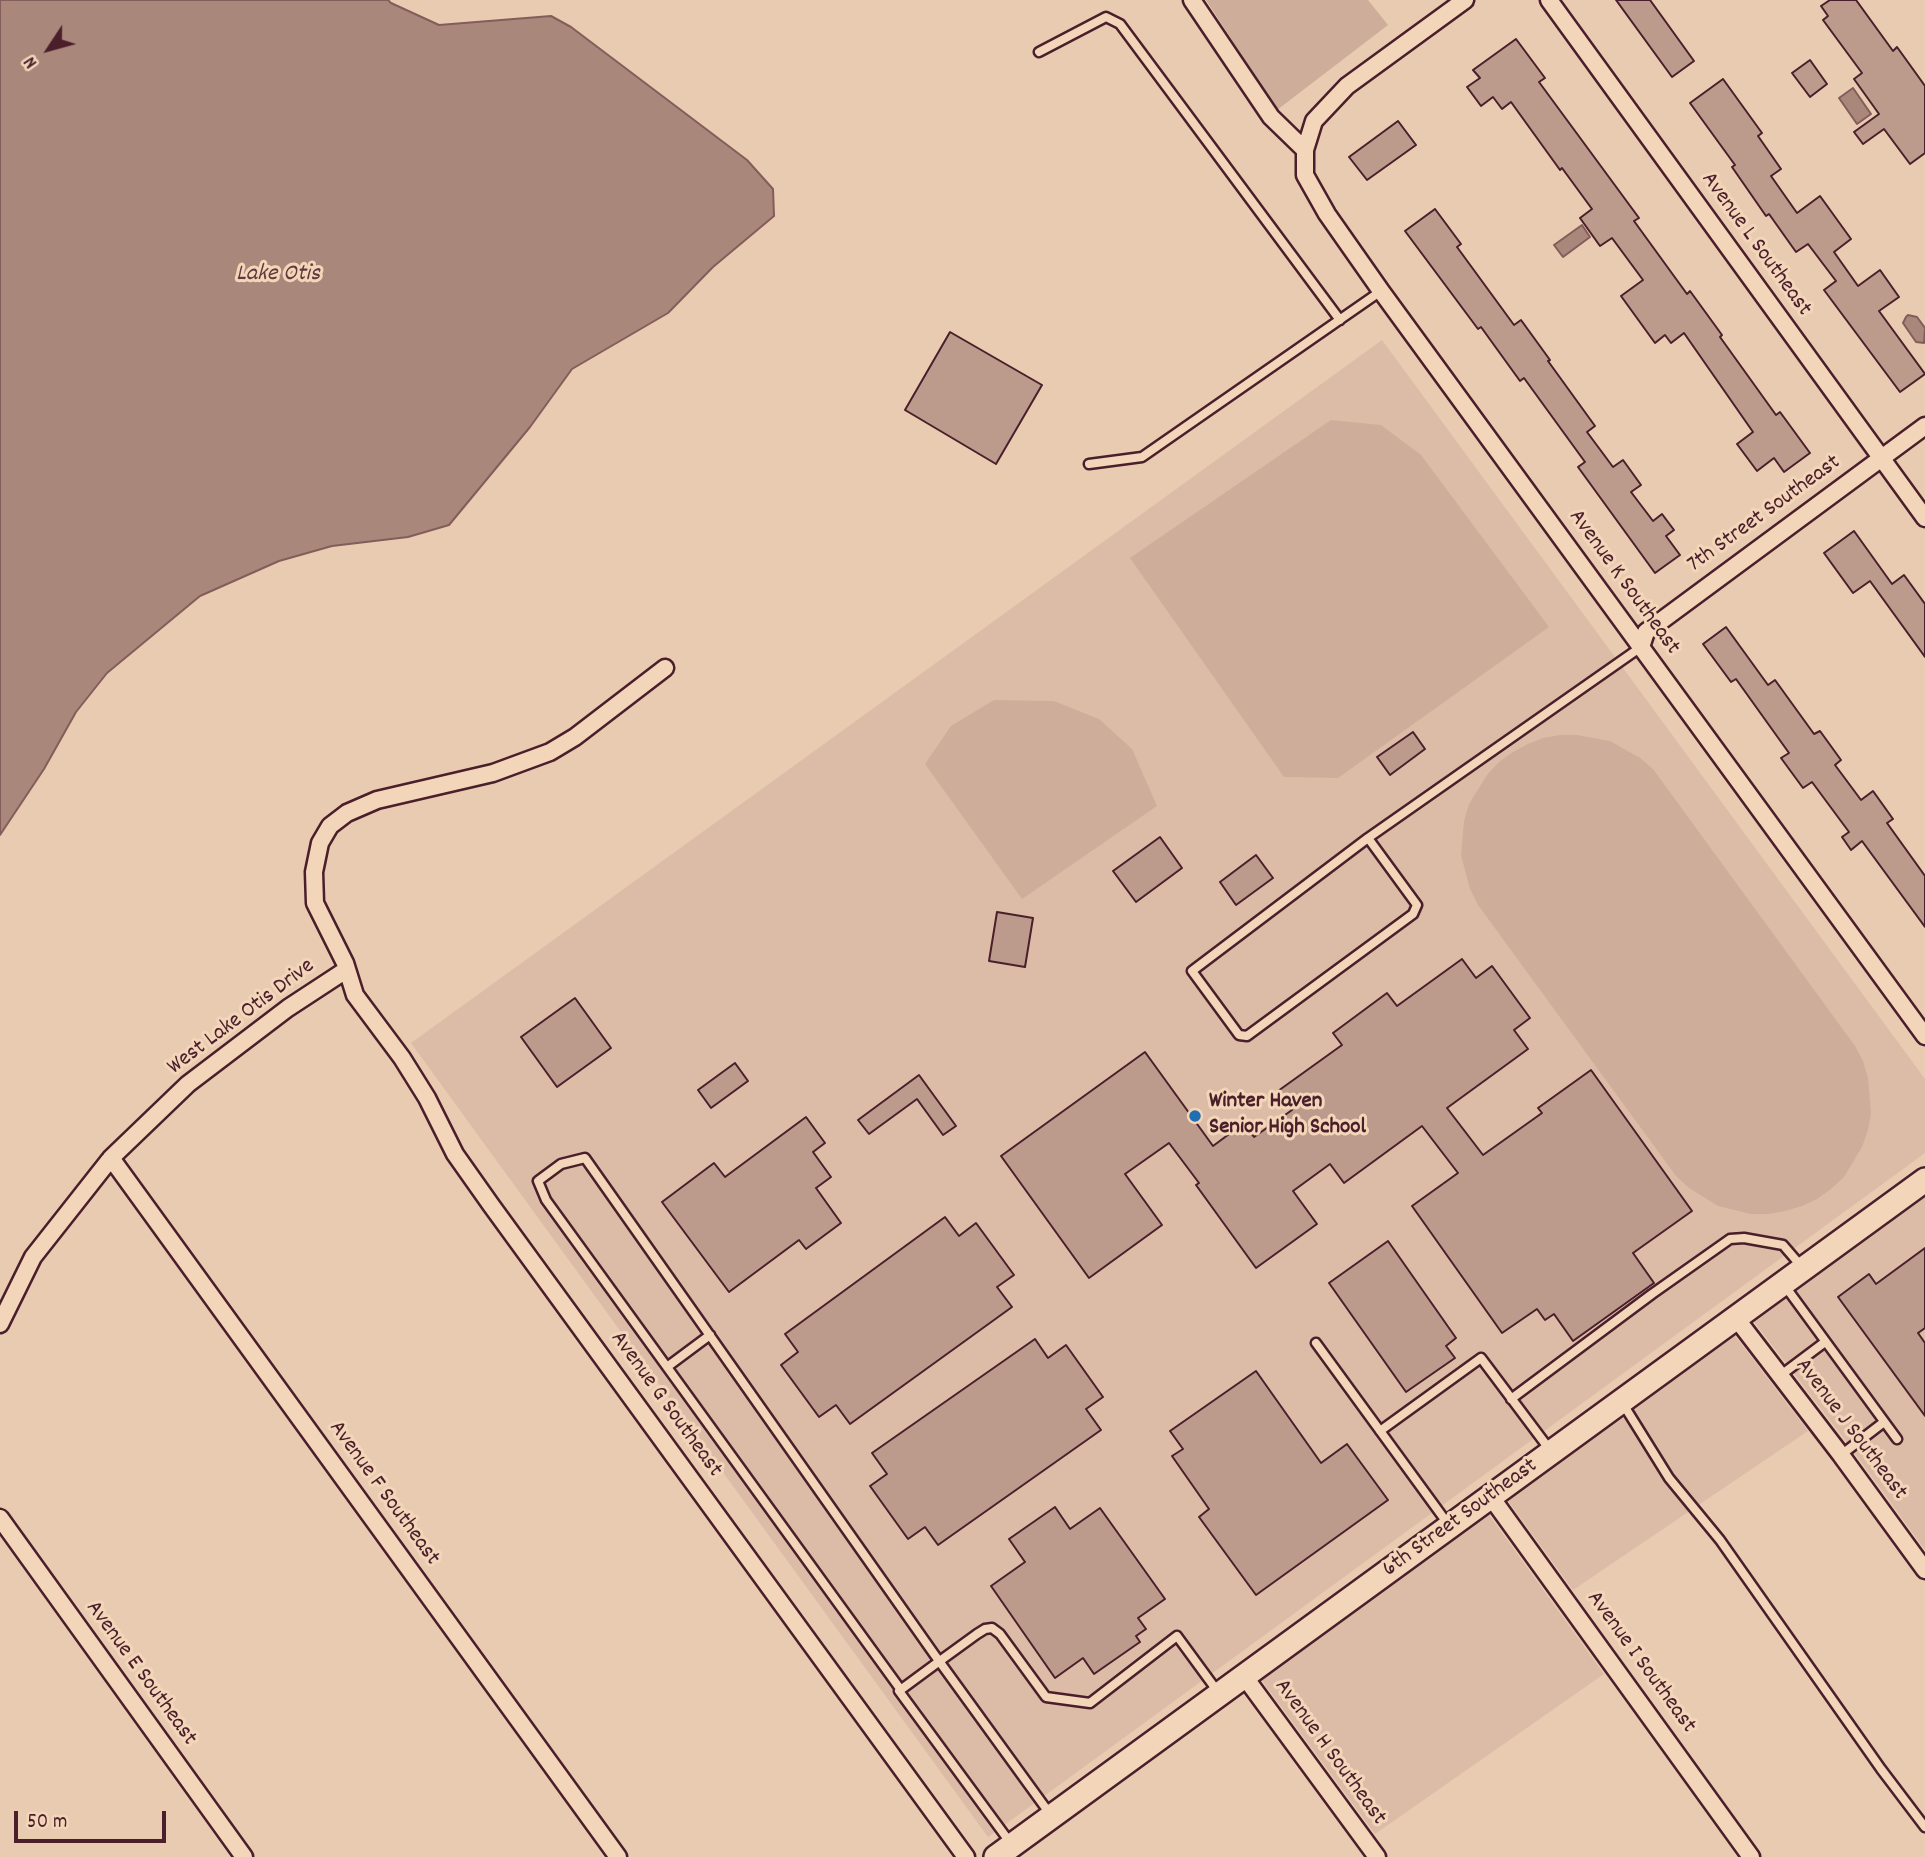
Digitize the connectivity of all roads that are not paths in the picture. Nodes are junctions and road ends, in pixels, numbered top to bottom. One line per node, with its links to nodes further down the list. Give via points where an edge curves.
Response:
1 (1192, 0): 5 (street, via 1271,117)
2 (1465, 0): 5 (street, via 1347,86 1314,121)
3 (1549, 0): 9 (street, Avenue L Southeast)
4 (1040, 51): 7 (lane, via 1106,17 1119,24)
5 (1305, 150): 6 (street, Avenue K Southeast, via 1305,176)
6 (1381, 290): 7 (lane); 12 (street, Avenue K Southeast)
7 (1340, 320): 10 (lane, via 1142,457)
8 (1925, 426): 9 (street, 7th Street Southeast)
9 (1882, 458): 11 (street, Avenue L Southeast); 12 (street, 7th Street Southeast, via 1646,632)
10 (1089, 464)
11 (1925, 518)
12 (1642, 647): 14 (lane); 16 (street, Avenue K Southeast)
13 (665, 668): 15 (street, West Lake Otis Drive, via 550,752 493,774 377,800 330,826 320,843 314,872 315,903)
14 (1368, 838): 14 (lane, via 1192,971 1239,1035 1247,1036 1413,914 1417,905)
15 (346, 970): 17 (street, West Lake Otis Drive, via 188,1084); 48 (street, Avenue G Southeast, via 355,995 402,1058 455,1154)
16 (1925, 1035)
17 (111, 1158): 22 (street, West Lake Otis Drive, via 33,1257); 47 (street, Avenue F Southeast)
18 (1925, 1180): 19 (street, 6th Street Southeast)
19 (1804, 1268): 20 (street, 6th Street Southeast); 28 (lane, via 1783,1245 1730,1239)
20 (1783, 1283): 21 (street, 6th Street Southeast); 24 (lane)
21 (1736, 1318): 27 (street, Avenue J Southeast); 29 (street, 6th Street Southeast)
22 (0, 1324)
23 (710, 1335): 26 (lane); 26 (lane, via 585,1158 561,1164 543,1176 538,1181 546,1200); 39 (lane)
24 (1825, 1342): 27 (lane); 30 (lane)
25 (1316, 1343): 31 (lane)
26 (667, 1367): 41 (lane)
27 (1781, 1375): 34 (street, Avenue J Southeast)
28 (1511, 1399): 31 (lane, via 1481,1358); 33 (lane)
29 (1621, 1402): 33 (street, 6th Street Southeast); 44 (lane, via 1670,1478 1720,1540)
30 (1884, 1422): 32 (lane); 34 (lane)
31 (1380, 1431): 37 (lane)
32 (1897, 1439)
33 (1552, 1452): 35 (street, 6th Street Southeast)
34 (1841, 1455): 38 (street, Avenue J Southeast)
35 (1490, 1497): 37 (street, 6th Street Southeast); 50 (street, Avenue I Southeast)
36 (0, 1518): 46 (street, Avenue E Southeast)
37 (1450, 1527): 40 (street, 6th Street Southeast)
38 (1925, 1570)
39 (940, 1661): 41 (lane); 42 (lane, via 992,1628 1046,1697 1090,1703 1177,1636); 43 (lane)
40 (1244, 1676): 42 (street, 6th Street Southeast); 49 (street, Avenue H Southeast)
41 (901, 1690): 45 (lane)
42 (1220, 1694): 43 (street, 6th Street Southeast)
43 (1052, 1817): 45 (street, 6th Street Southeast)
44 (1925, 1826)
45 (1004, 1851)
46 (244, 1857)
47 (618, 1857)
48 (966, 1857)
49 (1377, 1857)
50 (1751, 1857)

